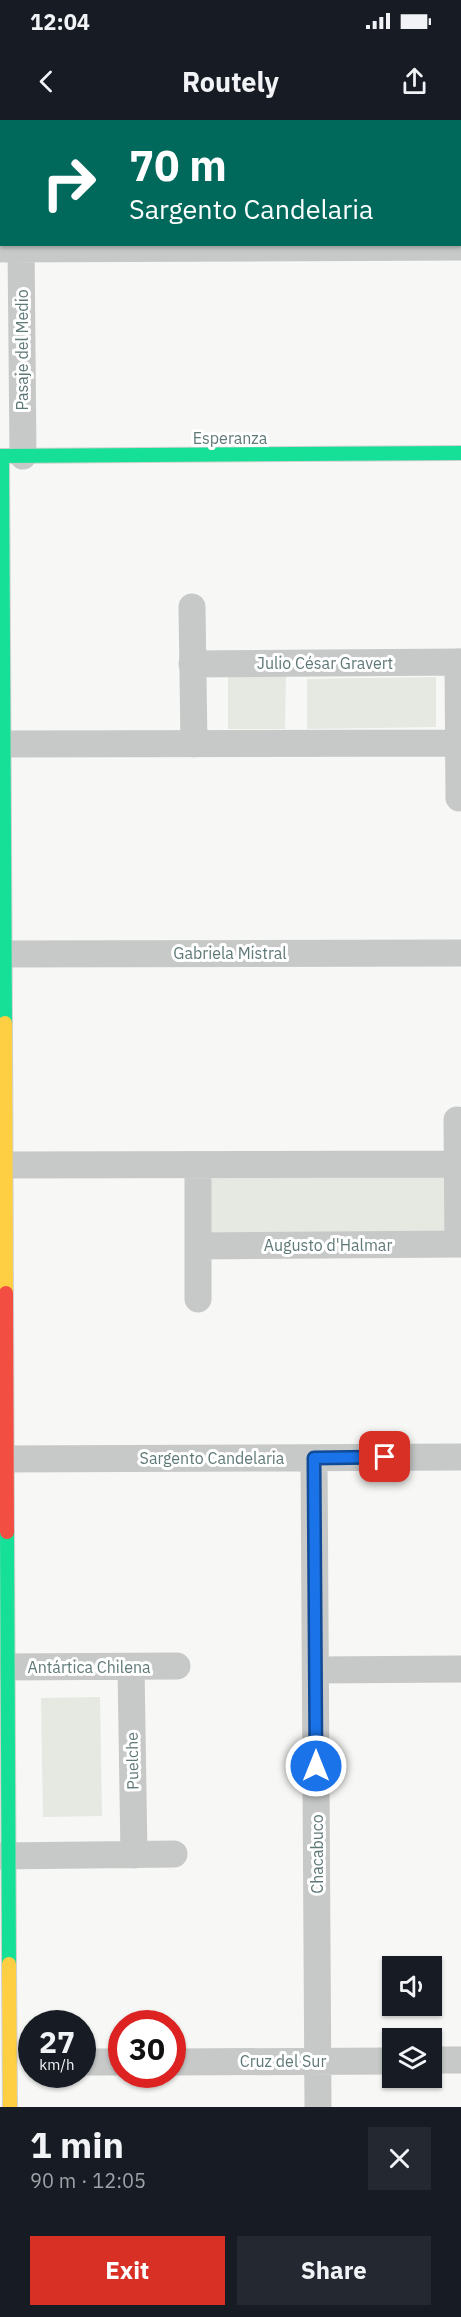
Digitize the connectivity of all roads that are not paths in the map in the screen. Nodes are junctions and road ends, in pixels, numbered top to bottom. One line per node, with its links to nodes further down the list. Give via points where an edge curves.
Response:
1 (461, 247): 2 (street)
2 (14, 248): 4 (street, Pasaje del Medio)
3 (461, 453): 4 (street, Esperanza)
4 (8, 456): 9 (street)
5 (192, 607): 7 (street)
6 (459, 662): 7 (street, Julio César Gravert); 8 (street, Julio César Gravert)
7 (192, 664): 10 (street)
8 (458, 743): 10 (street); 11 (street, Julio César Gravert)
9 (2, 744): 10 (street); 13 (street)
10 (194, 744)
11 (459, 798)
12 (461, 953): 13 (street, Gabriela Mistral)
13 (2, 954): 16 (street)
14 (457, 1120): 15 (street, Augusto d'Halmar)
15 (457, 1164): 17 (street); 18 (street, Augusto d'Halmar)
16 (3, 1165): 17 (street); 23 (street)
17 (198, 1165): 19 (street)
18 (460, 1244): 19 (street, Augusto d'Halmar)
19 (198, 1246): 20 (street)
20 (198, 1299)
21 (461, 1457): 22 (street, Sargento Candelaria)
22 (314, 1458): 23 (street, Sargento Candelaria); 28 (street, Chacabuco)
23 (3, 1459): 25 (street)
24 (177, 1666): 26 (street, Antártica Chilena)
25 (4, 1667): 26 (street, Antártica Chilena); 31 (street)
26 (131, 1667): 30 (street, Puelche)
27 (461, 1669): 28 (street)
28 (316, 1670): 34 (street, Chacabuco)
29 (174, 1854): 30 (street)
30 (134, 1855): 31 (street)
31 (4, 1856): 37 (street)
32 (442, 2060): 33 (street)
33 (461, 2060)
34 (318, 2061): 35 (street, Cruz del Sur); 36 (street, Cruz del Sur); 39 (street, Chacabuco)
35 (382, 2061)
36 (186, 2062)
37 (14, 2063): 38 (street)
38 (10, 2107)
39 (318, 2107)

